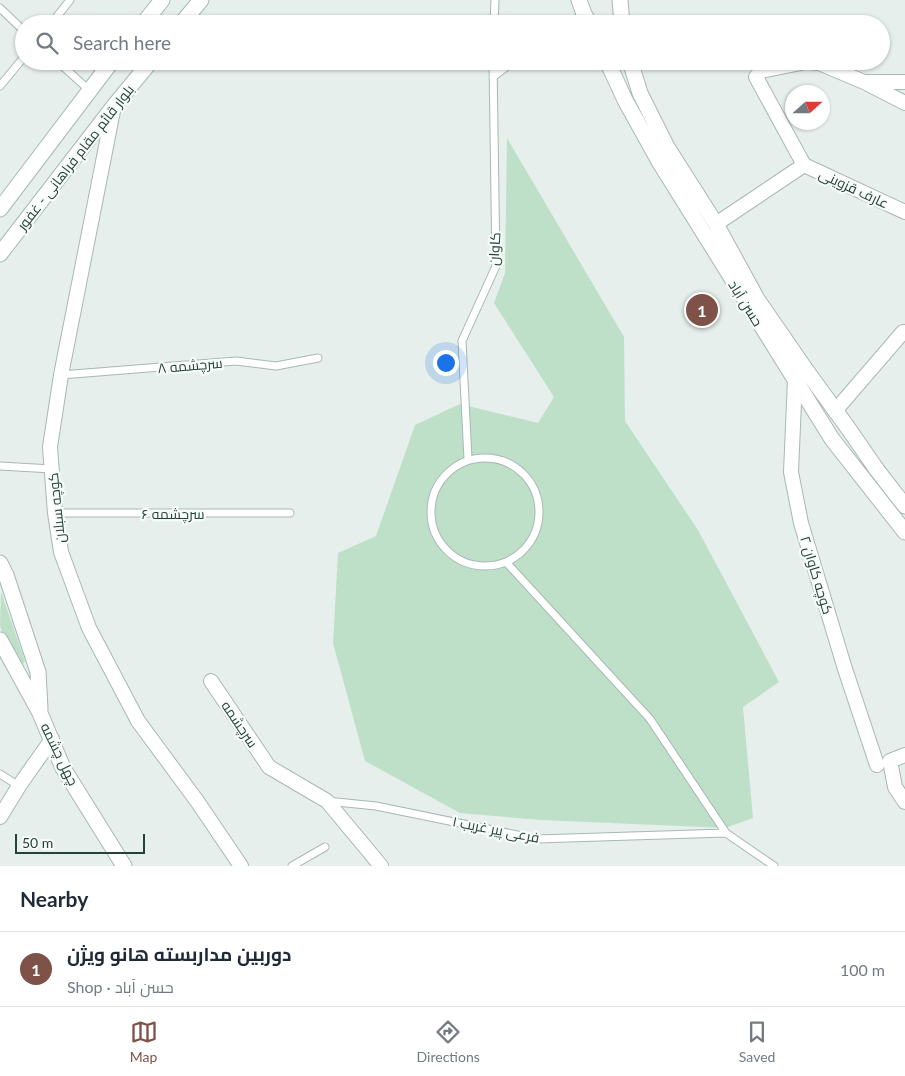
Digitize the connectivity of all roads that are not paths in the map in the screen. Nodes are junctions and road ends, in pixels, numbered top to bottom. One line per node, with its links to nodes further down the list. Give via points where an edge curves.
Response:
1 (70, 0): 7 (lane)
2 (162, 0): 8 (street)
3 (201, 0): 9 (street)
4 (495, 0): 10 (lane)
5 (620, 0): 11 (street)
6 (0, 8): 12 (lane)
7 (58, 15)
8 (150, 15)
9 (188, 15)
10 (494, 15)
11 (621, 15)
12 (15, 22)
13 (15, 68): 26 (lane)
14 (67, 70): 27 (lane)
15 (105, 70): 27 (street, بلوار قائم مقام فراهانی - غفور)
16 (144, 70): 29 (street, بلوار قائم مقام فراهانی - غفور)
17 (493, 70): 23 (lane, کاوان)
18 (502, 70): 23 (lane)
19 (611, 70): 38 (street, حسن آباد, via 660,163)
20 (633, 70): 33 (street, حسن آباد, via 667,147)
21 (766, 70): 30 (street, عارف قزوینی, via 756,76)
22 (836, 70): 24 (street, عارف قزوینی)
23 (493, 77): 40 (lane, کاوان, via 496,266 462,341)
24 (864, 82): 25 (street); 28 (street)
25 (905, 82)
26 (0, 86)
27 (89, 90): 31 (street, بلوار قائم مقام فراهانی - غفور)
28 (905, 103)
29 (114, 106): 34 (street, بلوار قائم مقام فراهانی - غفور); 37 (street, کوچه سبلان)
30 (804, 165): 32 (street, عارف قزوینی); 33 (street, عارف قزوینی)
31 (0, 209)
32 (905, 212)
33 (716, 224): 39 (street, حسن آباد, via 757,299)
34 (0, 254)
35 (905, 332): 39 (street)
36 (318, 358): 37 (lane, سرچشمه ۸, via 276,366 236,361)
37 (61, 375): 42 (street, کوچه سبلان, via 50,447)
38 (795, 379): 46 (street, حسن آباد, via 832,439); 54 (street, کوچه کاوان ۲, via 791,472 801,523)
39 (835, 411): 43 (street, حسن آباد)
40 (468, 459): 47 (lane, via 487,457 505,460 532,484 539,502 539,520 533,538 522,552); 47 (lane, via 453,467 433,496 430,513 434,530 443,546 456,558 472,565)
41 (0, 466): 42 (lane)
42 (52, 469): 44 (street, کوچه سبلان)
43 (905, 506)
44 (55, 513): 45 (lane, سرچشمه ۶); 63 (street, کوچه سبلان, via 61,552 89,628 138,721)
45 (290, 513)
46 (905, 532)
47 (506, 562): 60 (lane, via 650,719)
48 (2, 572): 51 (street, via 38,672)
49 (0, 640): 51 (street, چهل چشمه)
50 (211, 681): 57 (street, سرچشمه, via 269,766)
51 (40, 713): 52 (street, چهل چشمه)
52 (52, 740): 56 (street); 62 (street, چهل چشمه, via 64,768)
53 (905, 755): 54 (street)
54 (883, 763): 58 (street, کوچه کاوان ۲)
55 (0, 774): 56 (lane)
56 (19, 786): 59 (street)
57 (327, 801): 60 (lane, فرعی پیر غریب ۱, via 376,806 537,839); 65 (street)
58 (905, 802)
59 (0, 817)
60 (726, 833): 66 (lane)
61 (326, 847): 64 (lane)
62 (124, 866)
63 (241, 866)
64 (292, 866)
65 (382, 866)
66 (774, 866)

